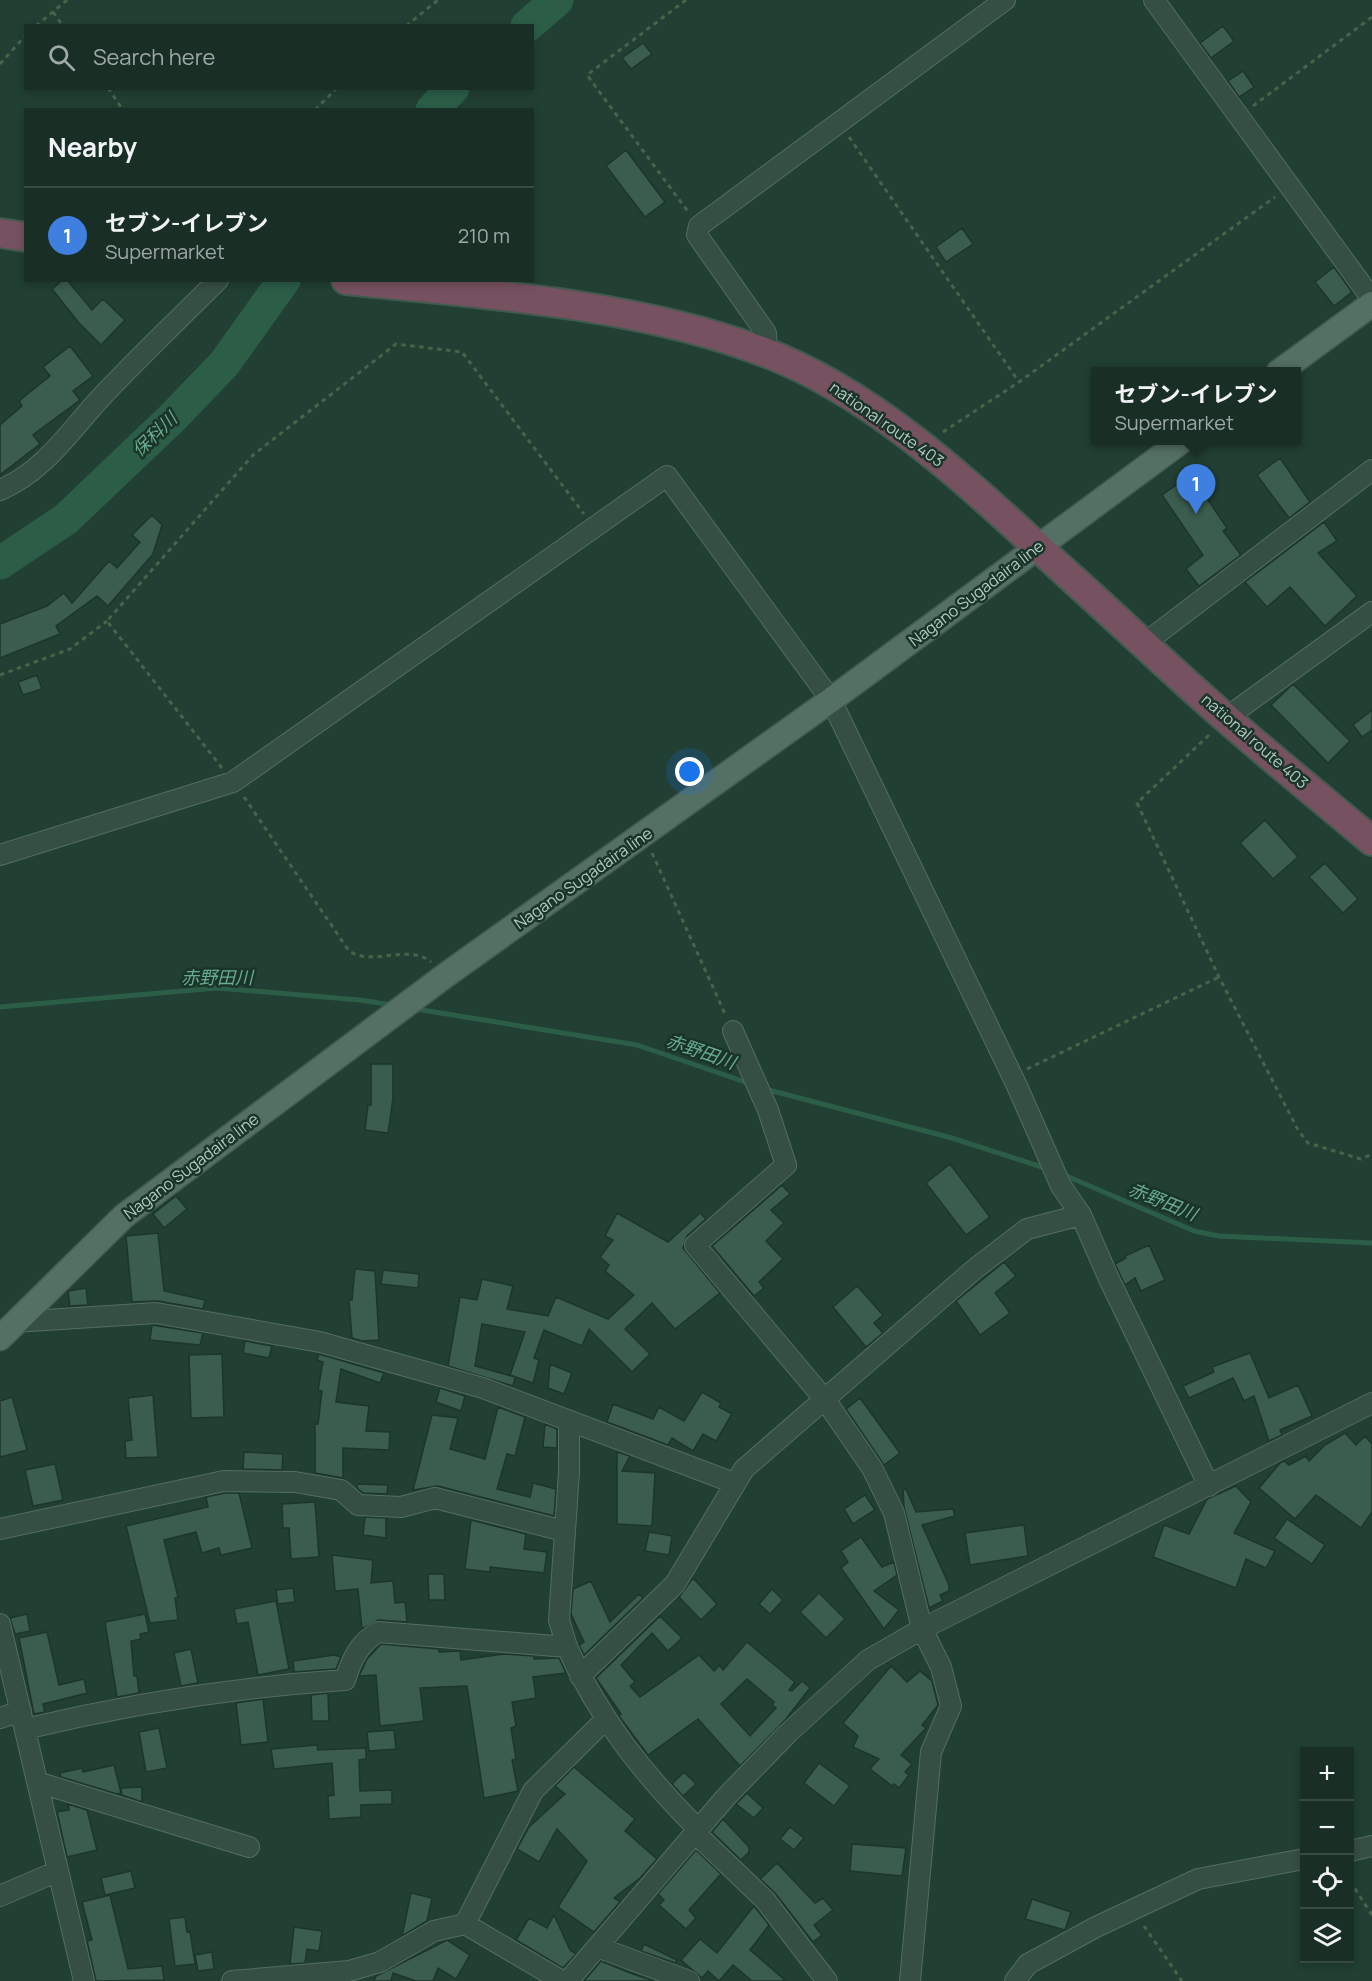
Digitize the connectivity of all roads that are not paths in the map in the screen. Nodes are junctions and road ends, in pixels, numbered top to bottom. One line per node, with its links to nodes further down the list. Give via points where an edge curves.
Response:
1 (1005, 0): 9 (street, via 699,226 697,235 765,333)
2 (1154, 0): 7 (street)
3 (0, 233): 4 (highway)
4 (24, 237)
5 (216, 282): 13 (street, via 105,393 53,453 11,486)
6 (367, 282): 9 (highway, national route 403, via 481,293 607,312 706,332)
7 (1372, 298)
8 (1372, 304): 10 (main road)
9 (767, 353): 14 (highway, national route 403, via 828,382 927,448)
10 (1286, 367)
11 (1178, 445): 14 (main road, Nagano Sugadaira line)
12 (1372, 470): 16 (street)
13 (0, 490)
14 (1037, 547): 16 (highway, national route 403); 17 (main road, Nagano Sugadaira line)
15 (1372, 612): 18 (street)
16 (1144, 643): 18 (highway, national route 403)
17 (831, 700): 20 (street, via 667,476 233,782); 22 (street, via 1015,1081 1061,1186); 23 (main road, Nagano Sugadaira line, via 442,979 124,1216)
18 (1226, 718): 19 (highway, national route 403)
19 (1372, 841)
20 (0, 855)
21 (733, 1031): 24 (street, via 768,1110 786,1165 695,1245)
22 (1081, 1215): 24 (street, via 1027,1229 976,1268); 28 (street)
23 (7, 1330): 26 (street, via 156,1313 308,1340 483,1388)
24 (826, 1401): 27 (street, via 744,1469); 32 (street, via 872,1468 894,1513)
25 (1372, 1403): 28 (street)
26 (569, 1421): 27 (street); 30 (street)
27 (734, 1483): 34 (street, via 675,1584)
28 (1209, 1486): 32 (street)
29 (0, 1529): 30 (street, via 224,1481 295,1482 341,1490 358,1505 401,1507 435,1498)
30 (564, 1532): 33 (street, via 559,1620)
31 (0, 1624): 36 (street)
32 (922, 1629): 39 (street, via 868,1660 787,1734); 54 (street, via 941,1667 951,1706 931,1752)
33 (567, 1647): 34 (street); 36 (street, via 378,1632 366,1639 352,1657 345,1680 282,1684 76,1717)
34 (580, 1676): 37 (street)
35 (0, 1718): 36 (street)
36 (23, 1720): 38 (street)
37 (605, 1720): 39 (street, via 656,1787); 46 (street, via 532,1791)
38 (37, 1782): 40 (street); 44 (street)
39 (697, 1831): 47 (street); 53 (street, via 765,1900)
40 (249, 1846)
41 (1372, 1846): 42 (street)
42 (1354, 1850)
43 (1300, 1860): 55 (street, via 1198,1879 1028,1964)
44 (58, 1871): 45 (street); 48 (street)
45 (0, 1896)
46 (465, 1924): 49 (street, via 434,1931 380,1962 349,1971); 50 (street)
47 (597, 1947): 51 (street); 52 (street)
48 (84, 1981)
49 (232, 1981)
50 (562, 1981)
51 (568, 1981)
52 (689, 1981)
53 (827, 1981)
54 (910, 1981)
55 (1015, 1981)

